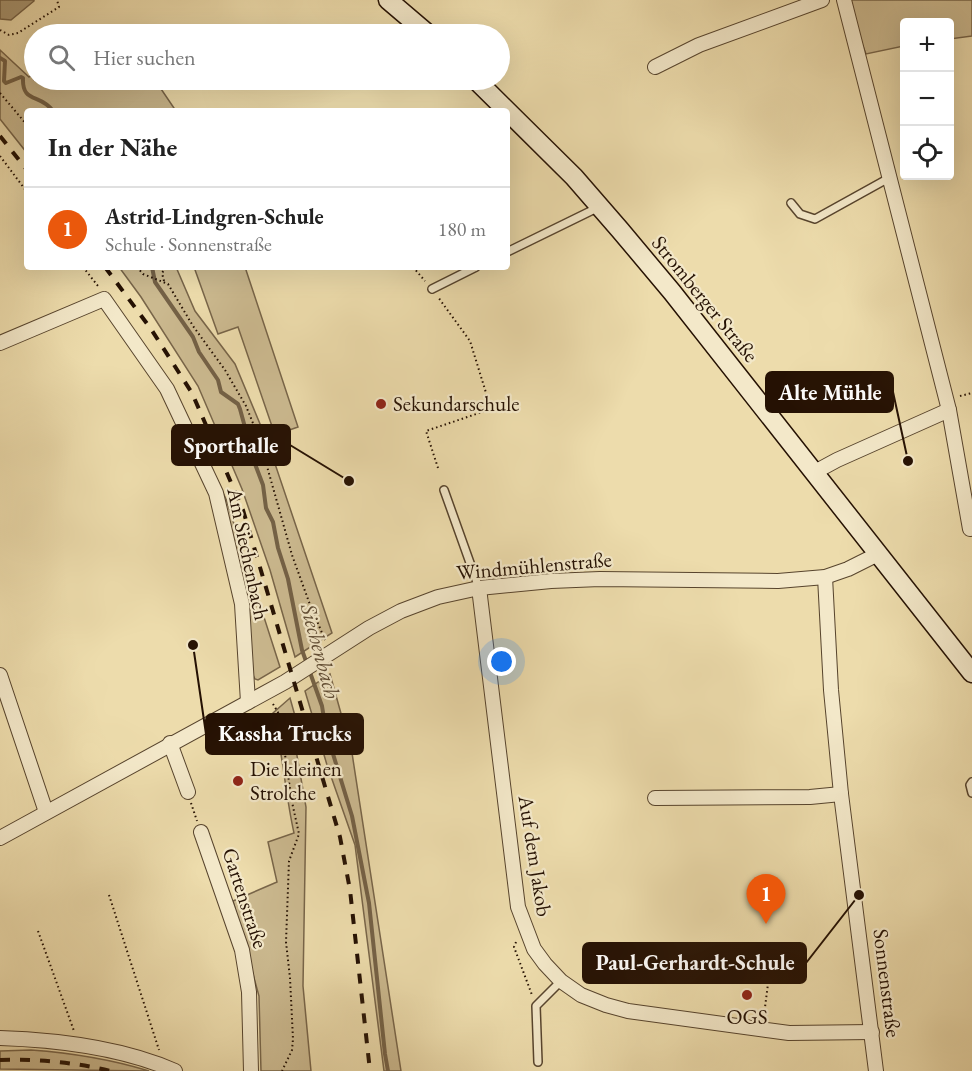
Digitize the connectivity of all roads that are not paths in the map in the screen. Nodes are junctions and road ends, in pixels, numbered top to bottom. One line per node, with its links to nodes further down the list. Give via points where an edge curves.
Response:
1 (388, 0): 4 (main road)
2 (822, 0): 5 (street, via 699,45)
3 (843, 0): 9 (street)
4 (416, 24)
5 (655, 67)
6 (486, 90): 7 (main road, Stromberger Straße)
7 (505, 108)
8 (510, 113): 11 (main road, Stromberger Straße)
9 (889, 178): 10 (lane, via 815,219 800,214); 16 (street)
10 (791, 203)
11 (600, 206): 12 (lane); 17 (main road, Stromberger Straße)
12 (510, 251)
13 (470, 270): 14 (lane)
14 (432, 289)
15 (0, 343): 25 (street, Am Siechenbach, via 104,299 167,389 216,493 242,604)
16 (949, 410): 17 (street); 19 (street)
17 (813, 473): 20 (main road, Stromberger Straße)
18 (444, 490): 22 (lane)
19 (970, 529)
20 (878, 554): 21 (street, Windmühlenstraße); 23 (main road, Stromberger Straße)
21 (825, 577): 22 (street, Windmühlenstraße, via 778,581 600,579); 30 (street, Sonnenstraße)
22 (479, 588): 25 (street, Windmühlenstraße, via 401,611); 35 (street, Auf dem Jakob, via 518,907 534,949)
23 (972, 673)
24 (0, 675): 32 (street)
25 (248, 702): 26 (street, Windmühlenstraße)
26 (171, 743): 28 (street); 32 (street, Windmühlenstraße)
27 (972, 782): 29 (lane)
28 (188, 792)
29 (972, 793)
30 (841, 794): 31 (street); 36 (street, Sonnenstraße)
31 (655, 798)
32 (46, 812): 34 (street, Windmühlenstraße)
33 (201, 832): 40 (street, Gartenstraße, via 242,951 249,992)
34 (0, 838)
35 (561, 981): 36 (street, Auf dem Jakob, via 581,995 628,1011 789,1033); 38 (lane, via 536,1006)
36 (872, 1032): 41 (street, Sonnenstraße)
37 (0, 1038): 39 (street, via 53,1040)
38 (538, 1062)
39 (170, 1069)
40 (251, 1071)
41 (876, 1071)

